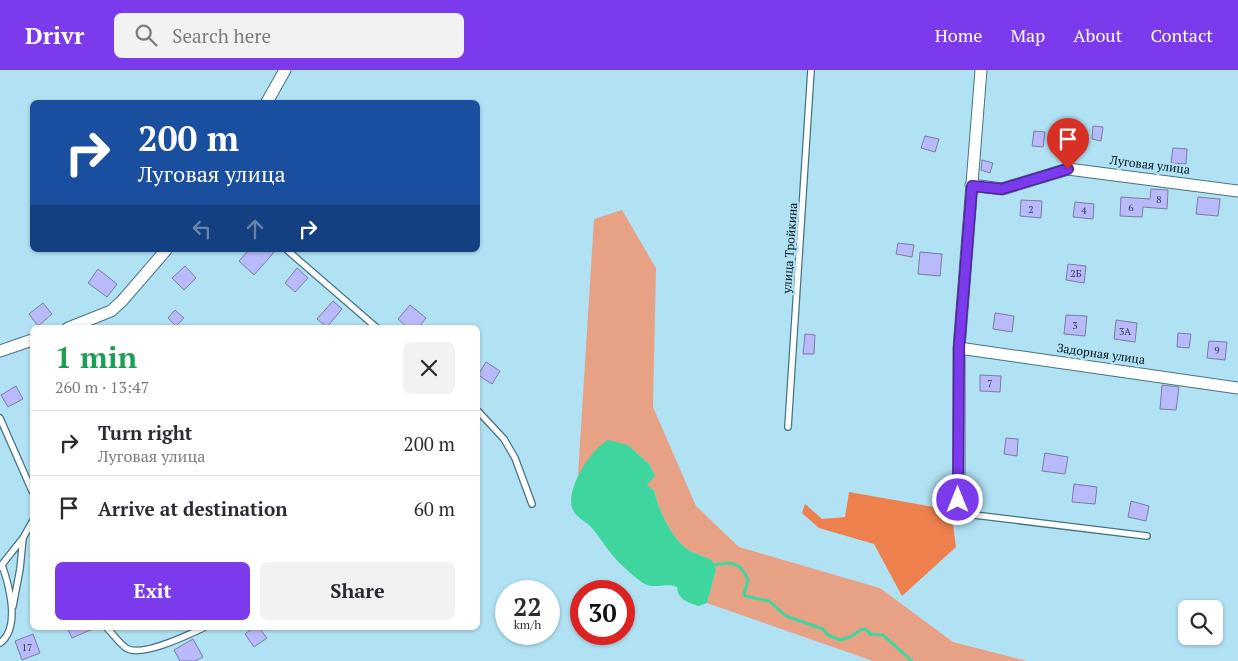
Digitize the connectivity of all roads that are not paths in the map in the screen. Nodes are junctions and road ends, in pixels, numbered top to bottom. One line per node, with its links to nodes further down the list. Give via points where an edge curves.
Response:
1 (285, 70): 4 (street)
2 (811, 70): 17 (lane, улица Тройкина)
3 (981, 70): 5 (street)
4 (268, 100)
5 (972, 186): 6 (street, Луговая улица, via 1002,189 1068,169); 12 (street)
6 (1238, 191)
7 (164, 252): 9 (street, via 111,311)
8 (289, 252): 10 (lane)
9 (76, 325)
10 (374, 325)
11 (30, 341): 13 (street)
12 (959, 348): 14 (street, Задорная улица); 19 (street)
13 (0, 351)
14 (1238, 388)
15 (480, 412): 20 (lane, via 508,445)
16 (0, 418): 18 (lane)
17 (788, 427)
18 (30, 486)
19 (958, 500): 22 (lane, via 974,514)
20 (532, 504)
21 (30, 526): 23 (lane)
22 (1146, 536)
23 (23, 538): 24 (lane); 25 (lane)
24 (1, 566): 25 (lane)
25 (12, 610): 28 (lane, via 9,631)
26 (109, 630): 27 (lane, via 126,648 133,650 153,648)
27 (198, 630)
28 (0, 643)

